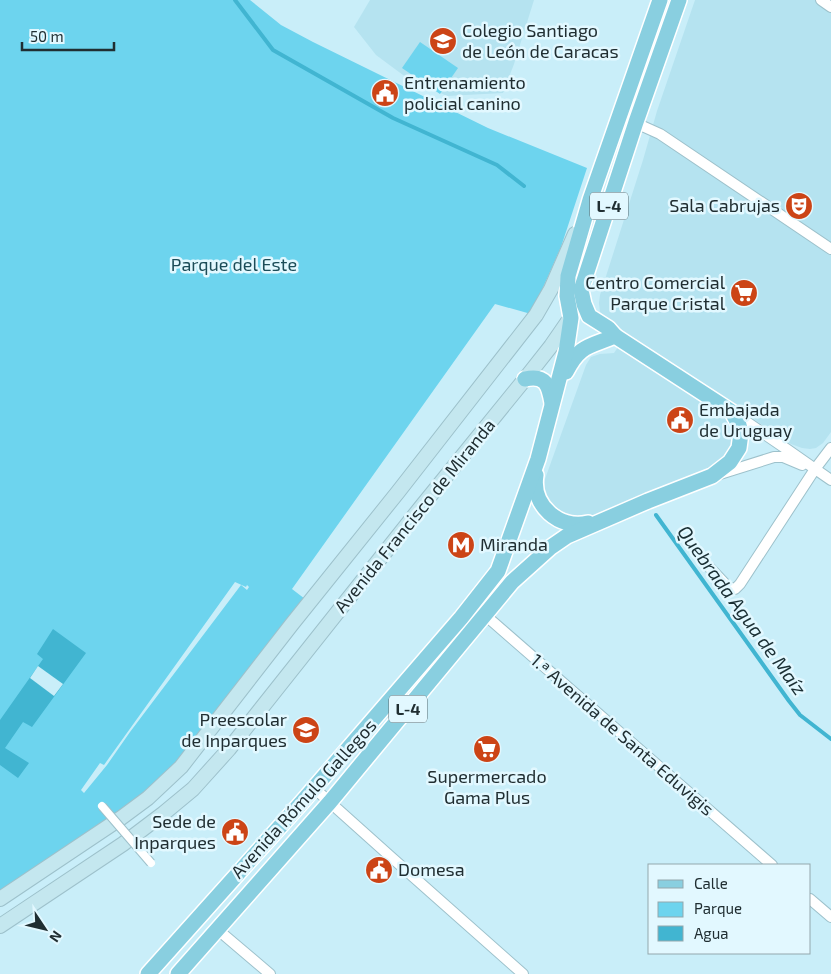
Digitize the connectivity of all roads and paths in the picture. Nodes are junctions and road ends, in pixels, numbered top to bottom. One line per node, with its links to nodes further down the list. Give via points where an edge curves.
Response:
1 (660, 0): 5 (main road, Avenida Francisco de Miranda / L-4)
2 (679, 0): 6 (main road, Avenida Francisco de Miranda / L-4)
3 (821, 0): 4 (street)
4 (831, 7)
5 (620, 116): 6 (street); 7 (main road, Avenida Francisco de Miranda / L-4)
6 (636, 122): 8 (street, via 660,134); 9 (main road, Avenida Francisco de Miranda / L-4)
7 (590, 200): 10 (main road, Avenida Rómulo Gallegos / L-4, via 568,276); 29 (main road, Avenida Francisco de Miranda, via 551,289 536,315 181,767 135,808)
8 (831, 249)
9 (581, 290): 10 (main road, Avenida Francisco de Miranda / L-4); 11 (main road, via 589,316)
10 (571, 318): 12 (main road, Avenida Francisco de Miranda / L-4); 13 (main road, Avenida Rómulo Gallegos / L-4)
11 (615, 336): 13 (main road, L-4, via 580,351 564,376); 14 (main road)
12 (524, 379): 13 (main road, L-4, via 534,377 545,382 550,390); 32 (main road, Avenida Francisco de Miranda, via 229,749 193,789 123,844)
13 (552, 407): 16 (main road, Avenida Rómulo Gallegos / L-4)
14 (732, 412): 17 (street); 18 (main road, L-4, via 741,433 739,448 730,462)
15 (831, 448): 17 (street)
16 (538, 459): 20 (main road, L-4, via 535,491 554,518 576,524); 22 (main road, Avenida Rómulo Gallegos / L-4, via 498,571)
17 (815, 469): 18 (street, via 774,457); 19 (street); 21 (street, via 735,589)
18 (712, 476): 20 (main road, Avenida Rómulo Gallegos / L-4)
19 (831, 480)
20 (613, 515): 23 (main road, Avenida Rómulo Gallegos / L-4, via 551,547 512,582)
21 (709, 567)
22 (472, 605): 23 (street, 1.ª Avenida de Santa Eduvigis); 24 (main road, Avenida Rómulo Gallegos / L-4)
23 (485, 615): 25 (main road, Avenida Rómulo Gallegos / L-4); 28 (street, 1.ª Avenida de Santa Eduvigis)
24 (314, 788): 25 (street); 34 (main road, Avenida Rómulo Gallegos / L-4)
25 (330, 802): 33 (main road, Avenida Rómulo Gallegos / L-4); 37 (street)
26 (102, 806): 27 (street, bridge)
27 (151, 862)
28 (771, 864)
29 (0, 899)
30 (811, 900): 31 (street)
31 (831, 918)
32 (0, 926)
33 (218, 929): 35 (main road, Avenida Rómulo Gallegos / L-4); 36 (street)
34 (148, 974)
35 (178, 974)
36 (270, 974)
37 (523, 974)

